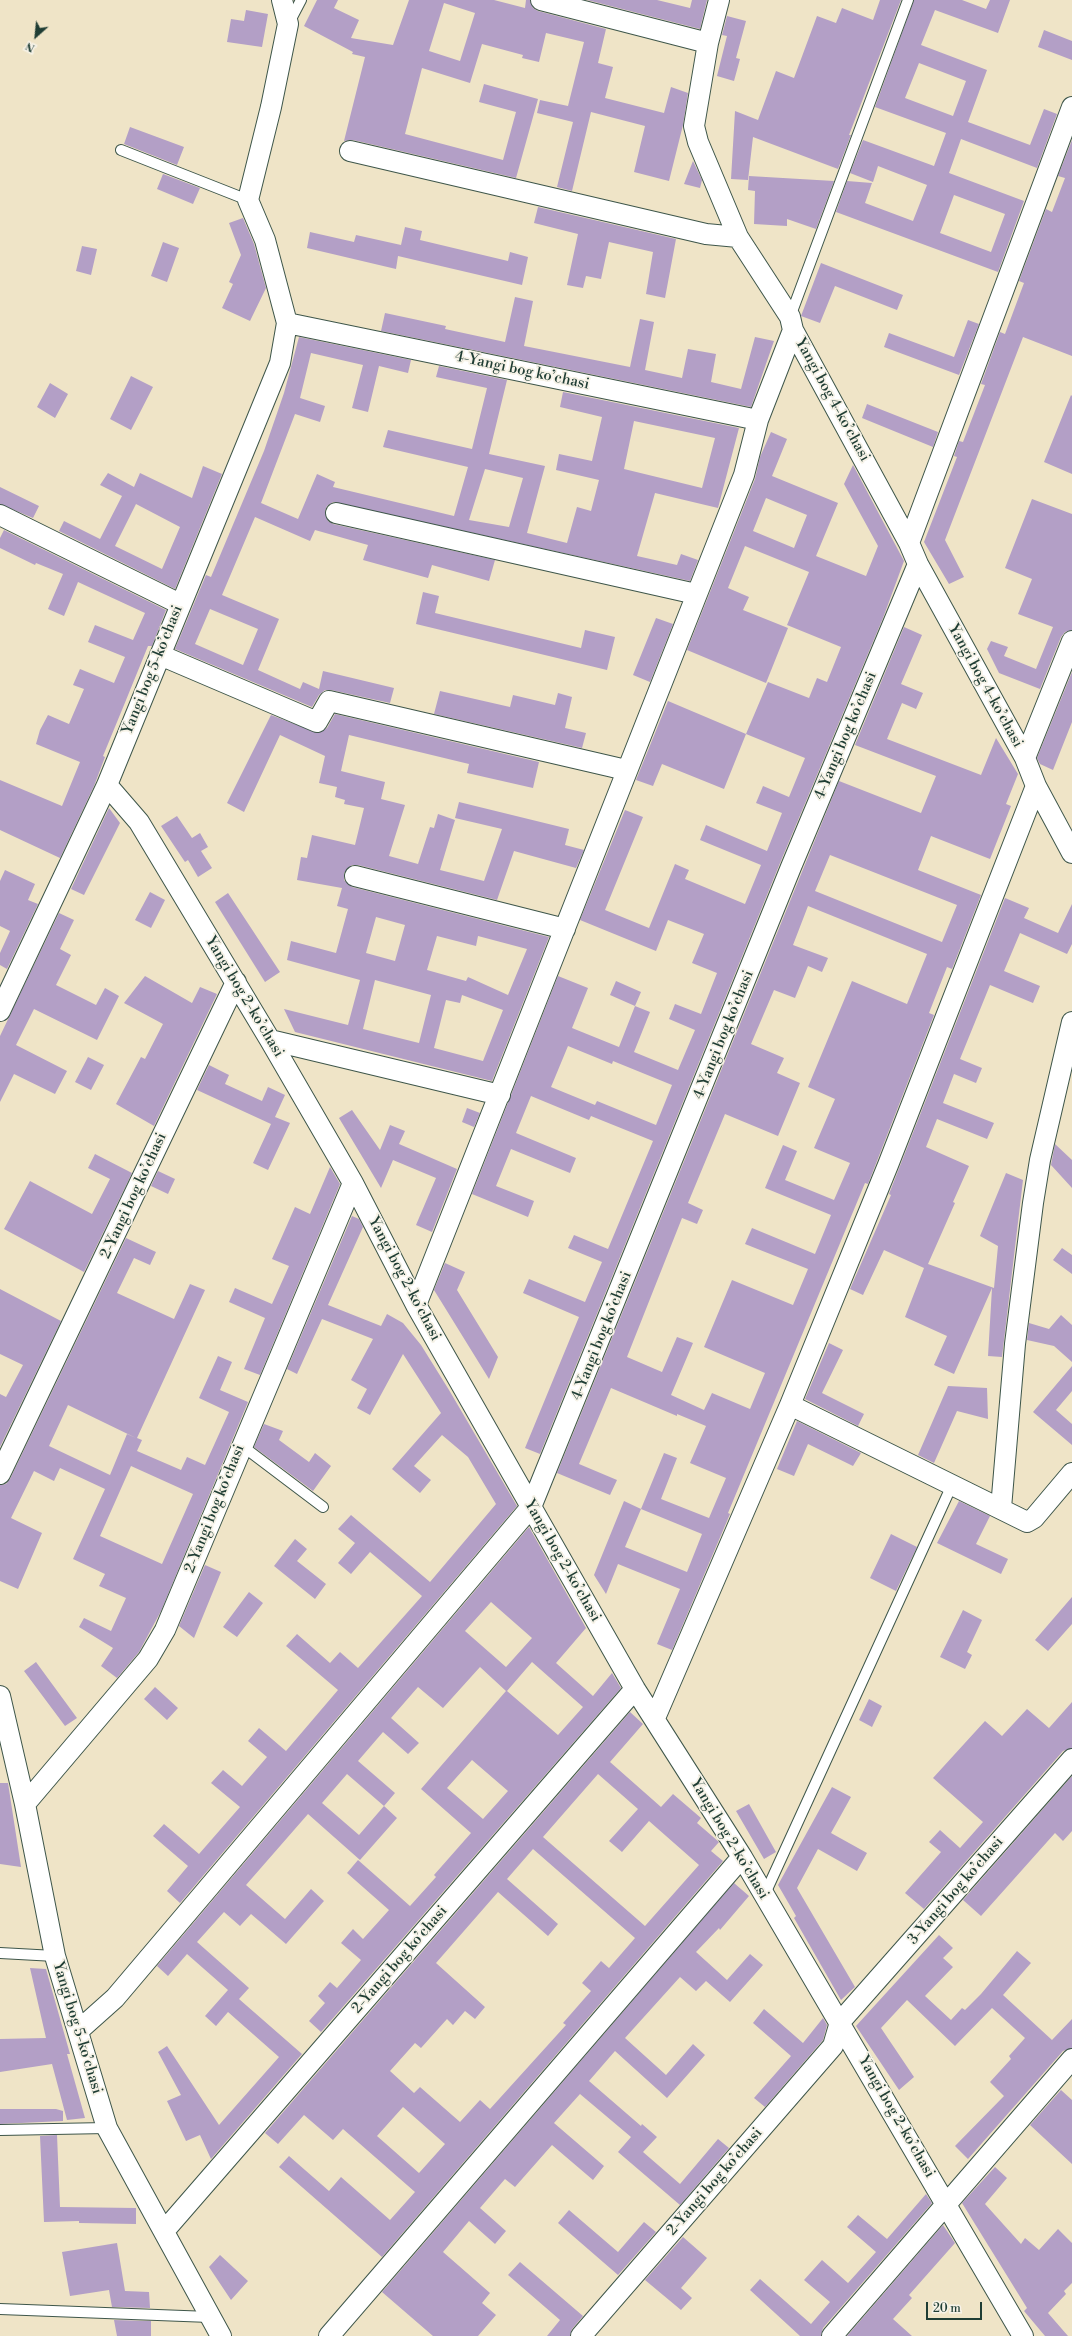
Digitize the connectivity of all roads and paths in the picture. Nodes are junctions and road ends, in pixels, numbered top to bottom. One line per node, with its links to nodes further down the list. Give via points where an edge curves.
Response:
1 (282, 0): 6 (street)
2 (301, 0): 6 (lane)
3 (541, 0): 7 (street)
4 (719, 0): 7 (street, Yangi bog 4-koʼchasi)
5 (908, 0): 14 (lane)
6 (288, 24): 11 (street)
7 (708, 43): 12 (street, Yangi bog 4-koʼchasi, via 694,126 698,142)
8 (1072, 107): 18 (street)
9 (121, 150): 11 (lane)
10 (350, 151): 12 (street, via 706,234)
11 (248, 200): 13 (street, via 265,240)
12 (738, 237): 14 (street, Yangi bog 4-koʼchasi)
13 (287, 323): 15 (street, 4-Yangi bog koʼchasi); 21 (street, Yangi bog 5-koʼchasi, via 280,363)
14 (792, 323): 15 (street); 18 (street, Yangi bog 4-koʼchasi)
15 (758, 420): 20 (street, via 744,475)
16 (336, 513): 20 (street)
17 (0, 514): 21 (street)
18 (909, 543): 19 (street, Yangi bog 4-koʼchasi)
19 (918, 564): 24 (street, Yangi bog 4-koʼchasi); 44 (street, 4-Yangi bog koʼchasi, via 785,882)
20 (696, 594): 25 (street)
21 (180, 604): 23 (street, Yangi bog 5-koʼchasi)
22 (1072, 641): 24 (street)
23 (160, 655): 25 (street, via 317,722 329,701); 26 (street, Yangi bog 5-koʼchasi)
24 (1025, 758): 27 (street, Yangi bog 4-koʼchasi)
25 (626, 770): 30 (street)
26 (107, 785): 31 (street, Yangi bog 2-koʼchasi, via 139,822); 32 (street, Yangi bog 5-koʼchasi)
27 (1036, 786): 28 (street, Yangi bog 4-koʼchasi); 38 (street, via 888,1166)
28 (1070, 842)
29 (355, 876): 30 (street)
30 (565, 929): 35 (street)
31 (236, 982): 34 (street, Yangi bog 2-koʼchasi); 41 (street, 2-Yangi bog koʼchasi)
32 (0, 1010)
33 (1072, 1022): 45 (street, via 1040,1160 1033,1203 1015,1344)
34 (270, 1040): 35 (street); 36 (street, Yangi bog 2-koʼchasi)
35 (500, 1095): 37 (street)
36 (353, 1183): 37 (street, Yangi bog 2-koʼchasi); 39 (street, 2-Yangi bog koʼchasi)
37 (416, 1305): 44 (street, Yangi bog 2-koʼchasi)
38 (790, 1405): 42 (street); 48 (street)
39 (241, 1445): 43 (lane); 51 (street, 2-Yangi bog koʼchasi, via 165,1630 148,1658)
40 (1072, 1473): 45 (street, via 1034,1518 1027,1522)
41 (0, 1474)
42 (952, 1485): 45 (street); 53 (lane)
43 (323, 1507)
44 (531, 1507): 46 (street, Yangi bog 2-koʼchasi); 57 (street, via 116,1998)
45 (1000, 1508)
46 (635, 1689): 48 (street, Yangi bog 2-koʼchasi); 62 (street, 2-Yangi bog koʼchasi)
47 (0, 1696): 49 (street, Yangi bog 5-koʼchasi)
48 (655, 1718): 52 (street, Yangi bog 2-koʼchasi)
49 (2, 1721): 51 (street, Yangi bog 5-koʼchasi)
50 (1072, 1759): 56 (street, 3-Yangi bog koʼchasi)
51 (25, 1804): 55 (street, Yangi bog 5-koʼchasi)
52 (742, 1857): 53 (street, Yangi bog 2-koʼchasi); 66 (street)
53 (764, 1896): 56 (street, Yangi bog 2-koʼchasi)
54 (0, 1954): 55 (lane)
55 (55, 1956): 57 (street, Yangi bog 5-koʼchasi)
56 (840, 2022): 61 (street, Yangi bog 2-koʼchasi); 67 (street, 2-Yangi bog koʼchasi, via 833,2046)
57 (78, 2031): 59 (street, Yangi bog 5-koʼchasi)
58 (1072, 2060): 61 (street)
59 (107, 2128): 60 (lane); 62 (street, Yangi bog 5-koʼchasi)
60 (0, 2130)
61 (946, 2203): 68 (street); 69 (street, Yangi bog 2-koʼchasi)
62 (164, 2230): 64 (street, Yangi bog 5-koʼchasi)
63 (0, 2309): 64 (lane)
64 (210, 2316): 65 (street, Yangi bog 5-koʼchasi)
65 (221, 2336)
66 (329, 2336)
67 (581, 2336)
68 (832, 2336)
69 (1023, 2336)

